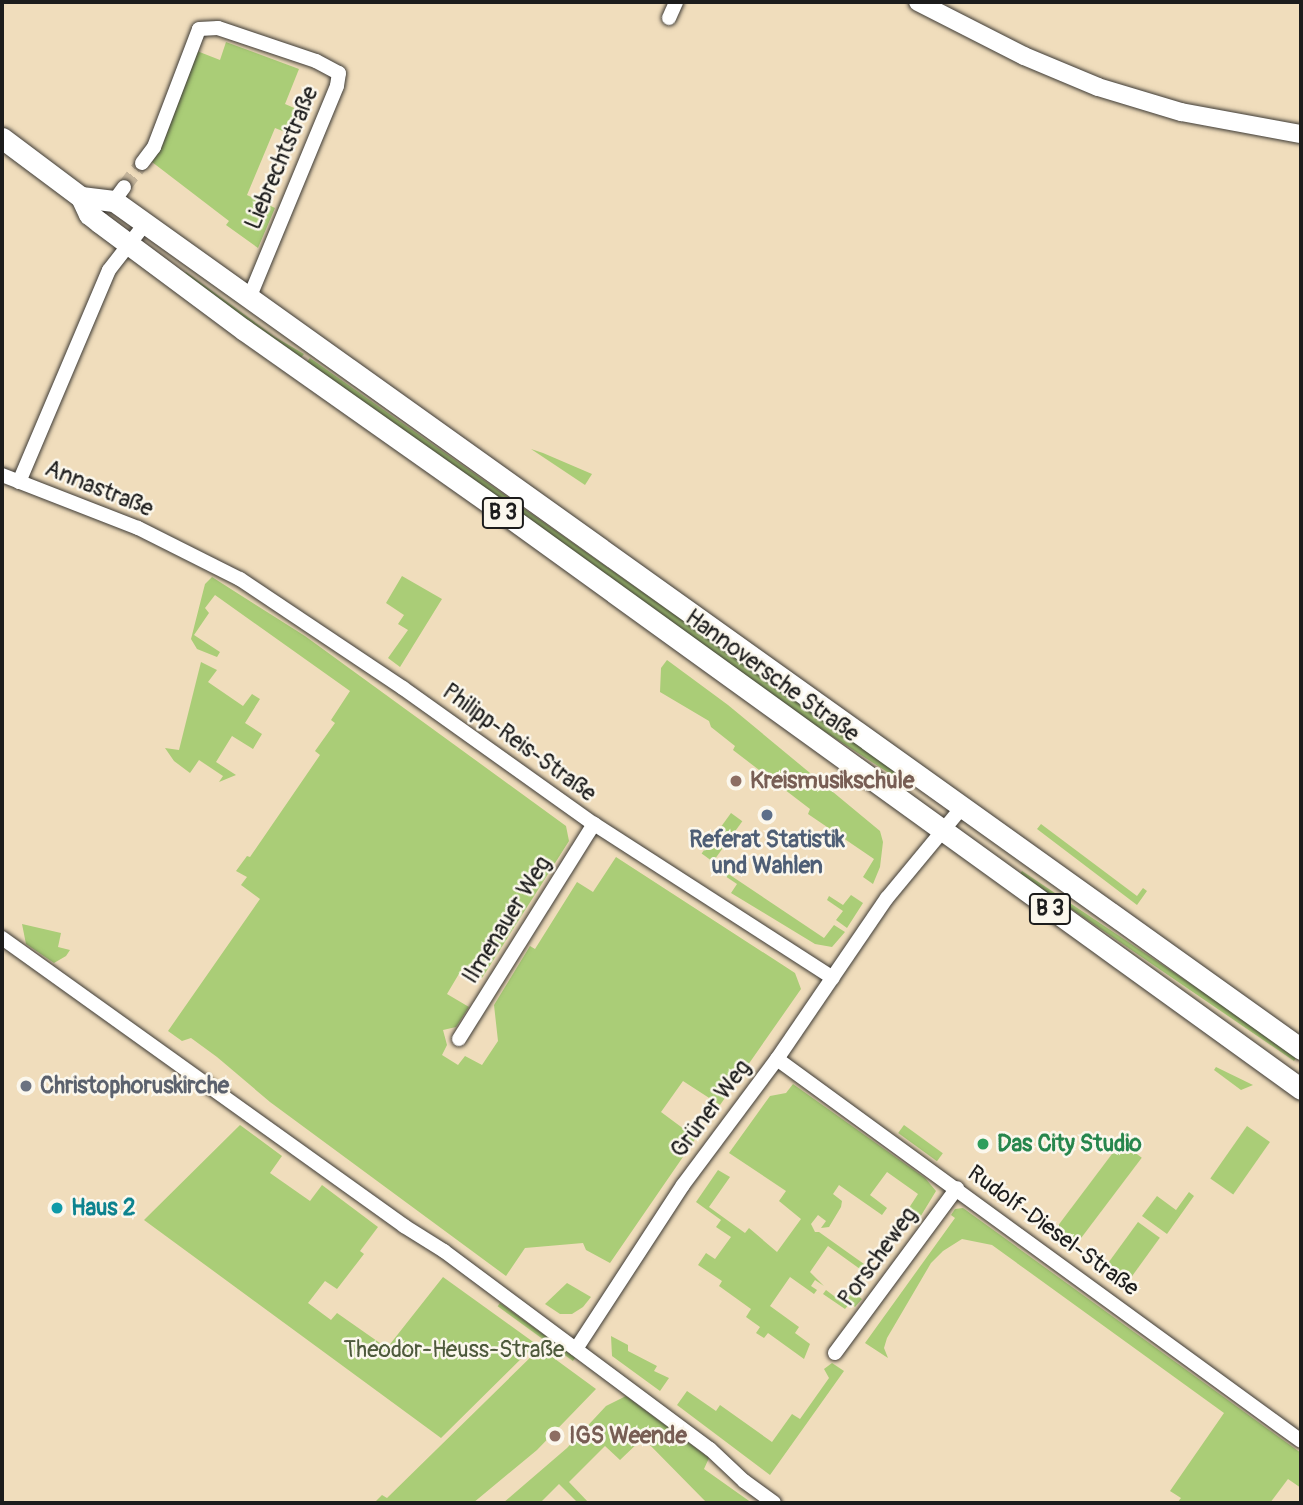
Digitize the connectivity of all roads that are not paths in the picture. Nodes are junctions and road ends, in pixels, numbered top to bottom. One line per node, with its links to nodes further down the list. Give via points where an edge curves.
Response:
1 (676, 2): 3 (street)
2 (918, 2): 4 (street, via 1024,56 1098,87 1181,112)
3 (669, 19)
4 (1301, 134)
5 (2, 138): 7 (main road, B 3)
6 (142, 163): 10 (street, Liebrechtstraße, via 154,147 199,29 218,28 339,73)
7 (81, 198): 8 (main road, B 3, via 119,194); 9 (main road, B 3, via 89,214)
8 (145, 224): 9 (street); 10 (main road, B 3)
9 (125, 250): 12 (street, via 109,270); 16 (main road, Hannoversche Straße / B 3, via 508,516)
10 (248, 298): 14 (main road, Hannoversche Straße / B 3)
11 (2, 475): 12 (street, Annastraße)
12 (19, 482): 13 (street, Annastraße)
13 (179, 547): 15 (street, Philipp-Reis-Straße, via 313,626)
14 (959, 803): 16 (street, Grüner Weg); 20 (main road, Hannoversche Straße / B 3)
15 (594, 824): 18 (street, Philipp-Reis-Straße); 19 (street, Ilmenauer Weg)
16 (937, 829): 18 (street, Grüner Weg, via 895,878 887,898); 22 (main road, Hannoversche Straße / B 3)
17 (2, 938): 24 (street)
18 (833, 978): 21 (street, Grüner Weg)
19 (459, 1039)
20 (1301, 1049)
21 (777, 1059): 23 (street, Rudolf-Diesel-Straße); 24 (street, Grüner Weg, via 670,1204)
22 (1301, 1089)
23 (957, 1188): 25 (street, Porscheweg); 26 (street, Rudolf-Diesel-Straße)
24 (576, 1349): 27 (street)
25 (835, 1353)
26 (1301, 1441)
27 (774, 1503)

